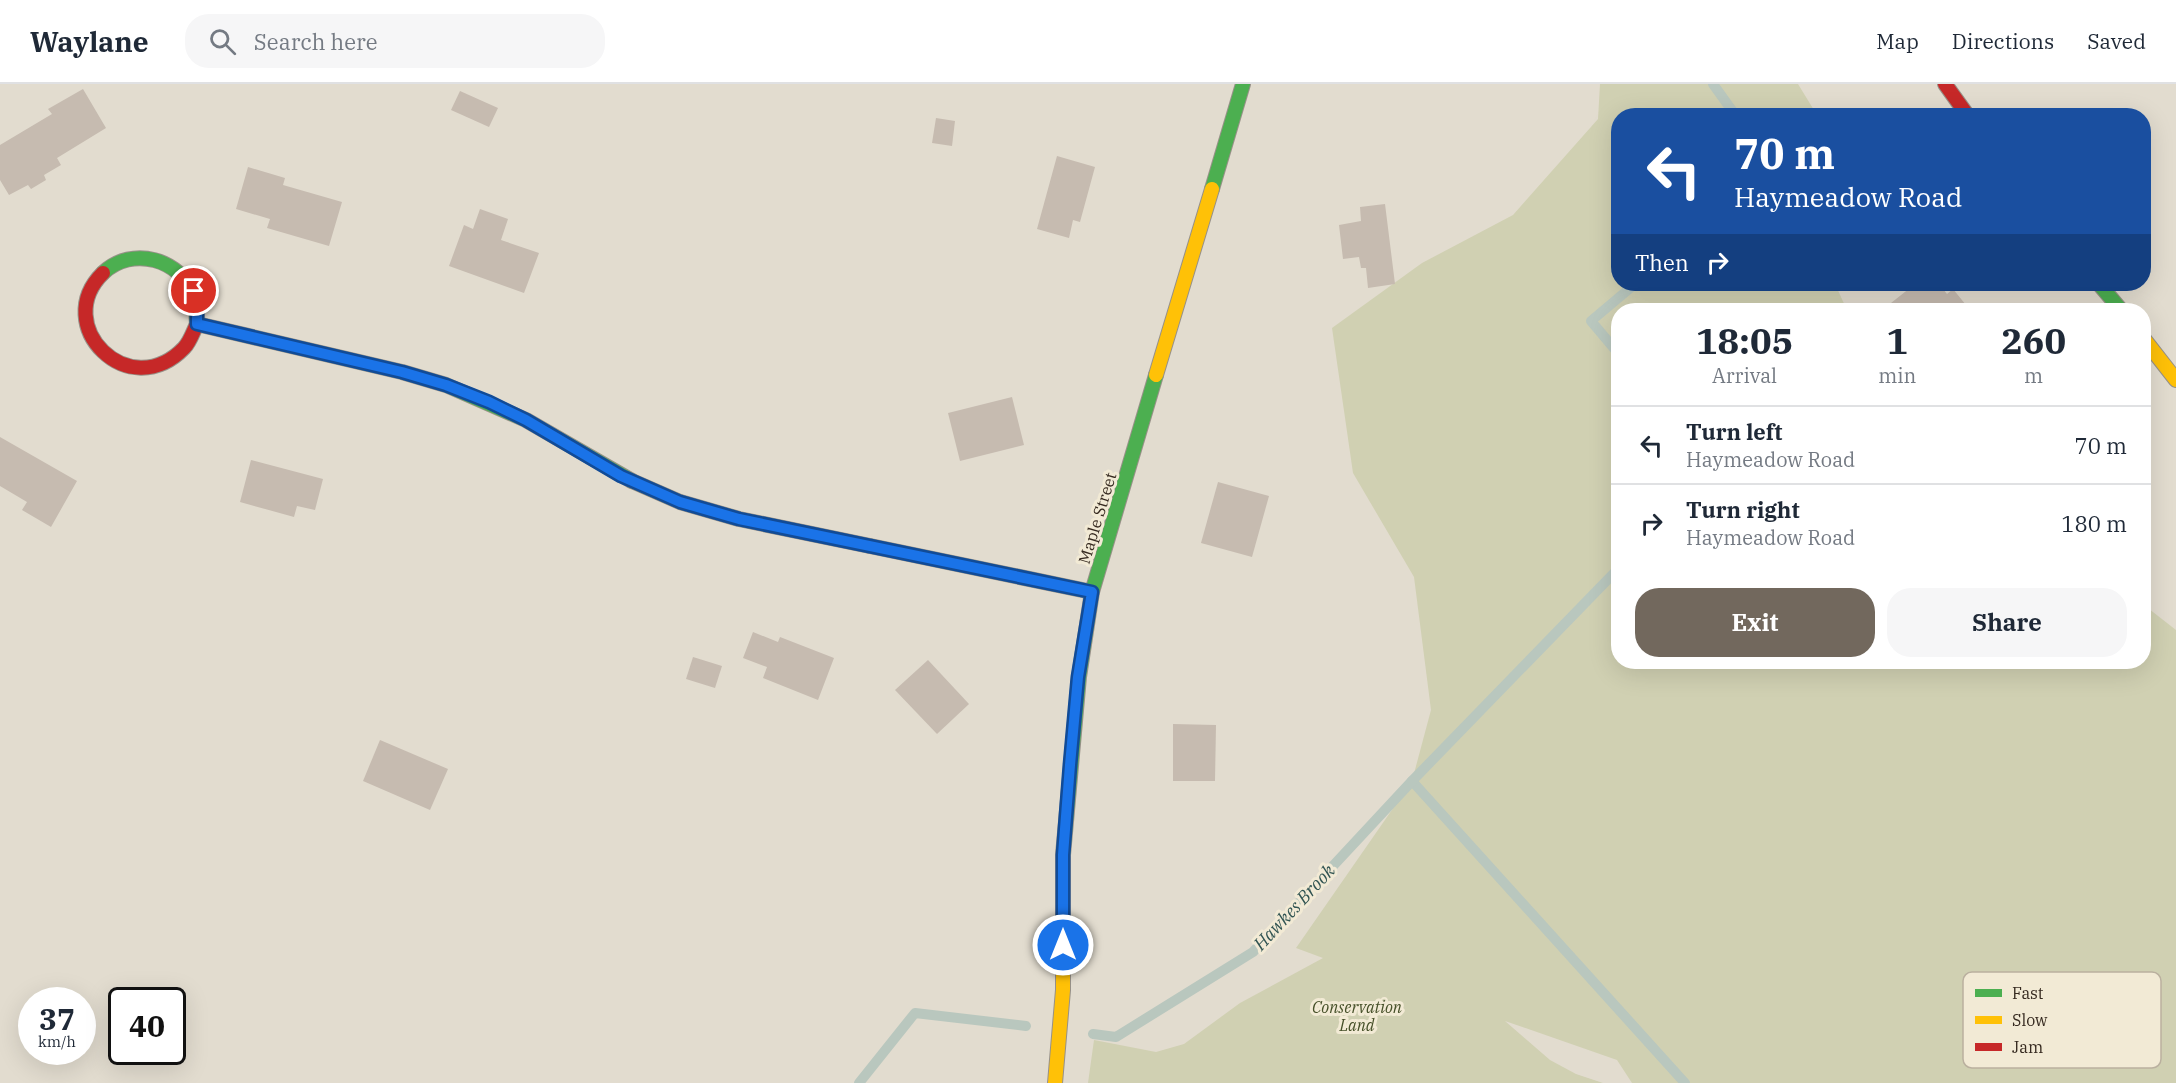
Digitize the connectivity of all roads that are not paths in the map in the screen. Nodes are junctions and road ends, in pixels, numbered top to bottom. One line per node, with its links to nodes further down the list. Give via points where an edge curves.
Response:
1 (1243, 84): 9 (street, Maple Street)
2 (1944, 84): 3 (street)
3 (1962, 108)
4 (2105, 291): 5 (street)
5 (2115, 303)
6 (197, 324): 6 (street, via 197,302 189,282 173,267 153,258 131,258 112,267 96,282 87,302 87,324 96,344 111,359 131,368 153,368 174,359 188,344); 9 (street, via 446,385 526,420 621,476 680,502 739,519)
7 (2151, 348): 8 (street)
8 (2176, 380)
9 (1092, 592): 10 (street, Maple Street, via 1078,677 1063,855 1063,990)
10 (1055, 1083)

